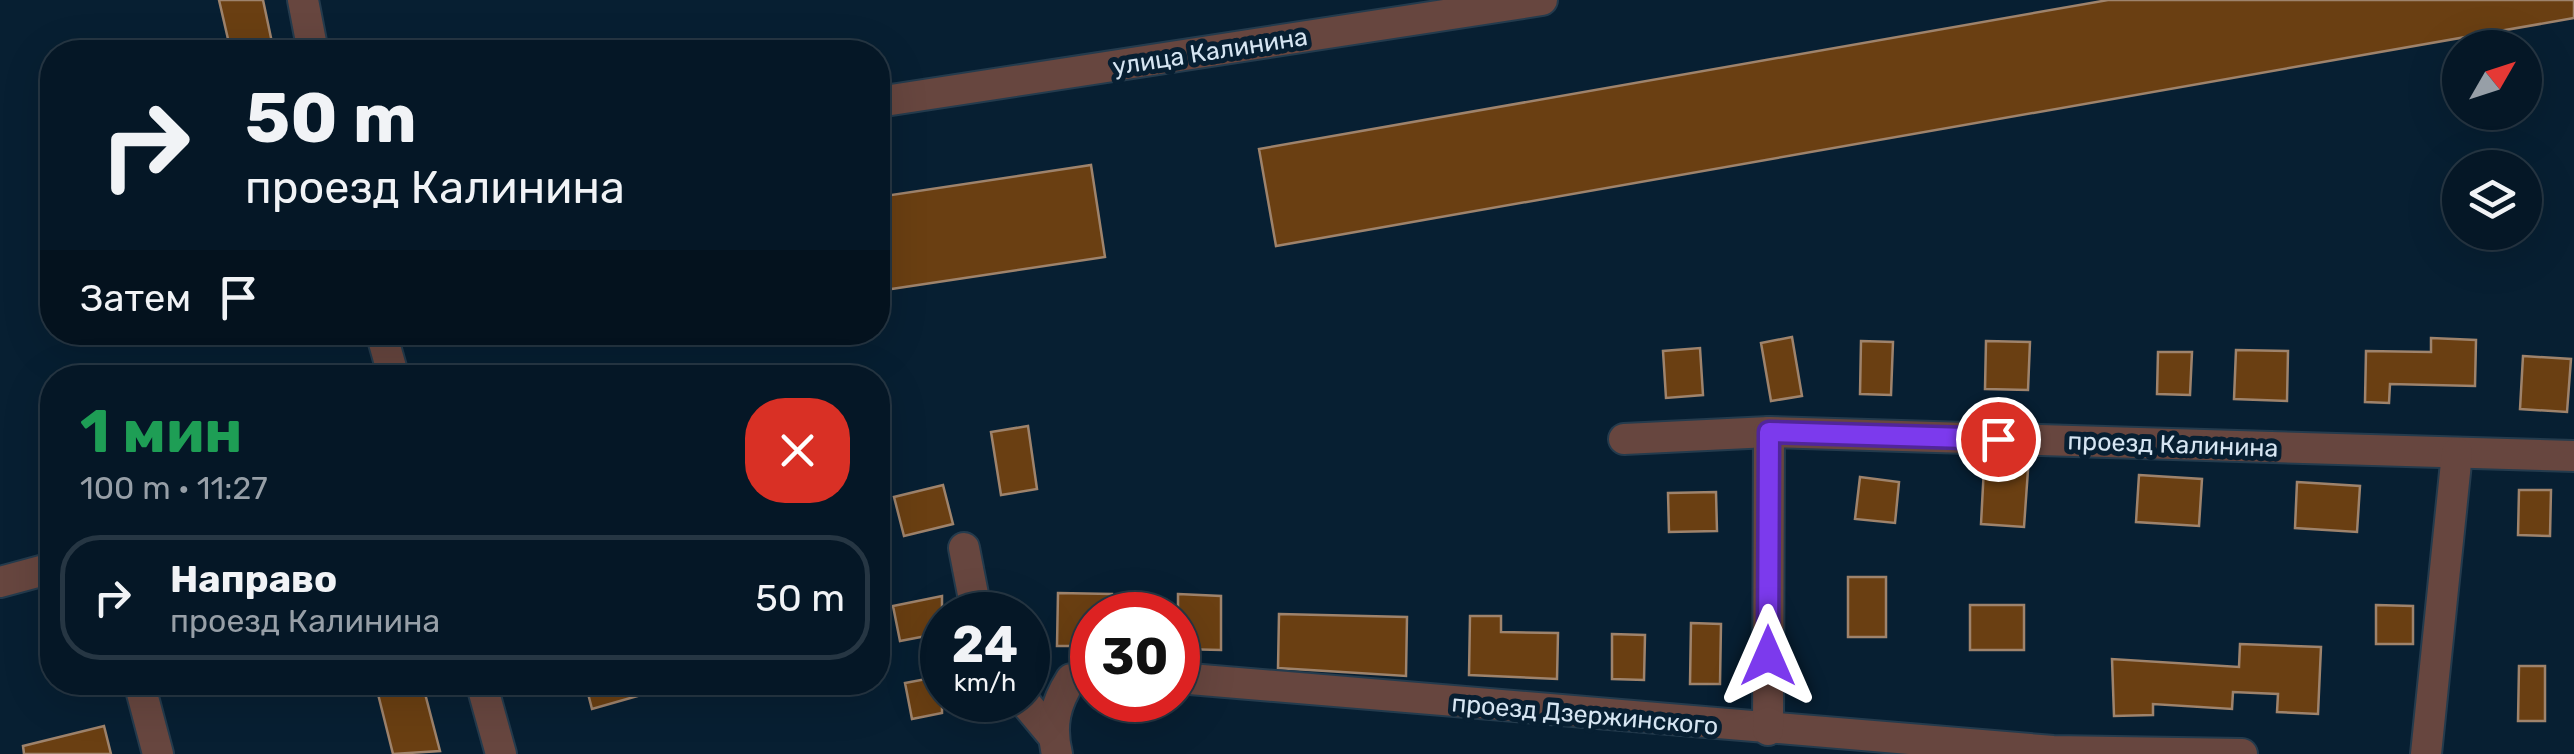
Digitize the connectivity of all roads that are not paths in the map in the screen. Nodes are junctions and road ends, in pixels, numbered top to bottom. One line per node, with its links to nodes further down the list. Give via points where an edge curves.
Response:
1 (303, 0): 3 (street)
2 (1542, 0): 4 (street, улица Калинина)
3 (311, 40)
4 (890, 100)
5 (1769, 432): 6 (street, проезд Калинина); 7 (street, проезд Калинина); 18 (street)
6 (1624, 439)
7 (2457, 453): 8 (street, проезд Калинина); 24 (street)
8 (2574, 456)
9 (964, 548): 12 (street)
10 (40, 571): 11 (street)
11 (0, 582)
12 (973, 592)
13 (1200, 680): 18 (street, проезд Дзержинского)
14 (1070, 681): 19 (street, via 1056,704)
15 (142, 695): 21 (street)
16 (484, 695): 22 (street)
17 (1039, 722): 19 (street)
18 (1768, 730): 20 (street, проезд Дзержинского)
19 (1055, 745)
20 (2053, 752): 23 (street, проезд Дзержинского)
21 (158, 754)
22 (501, 754)
23 (2242, 754)
24 (2426, 754)

